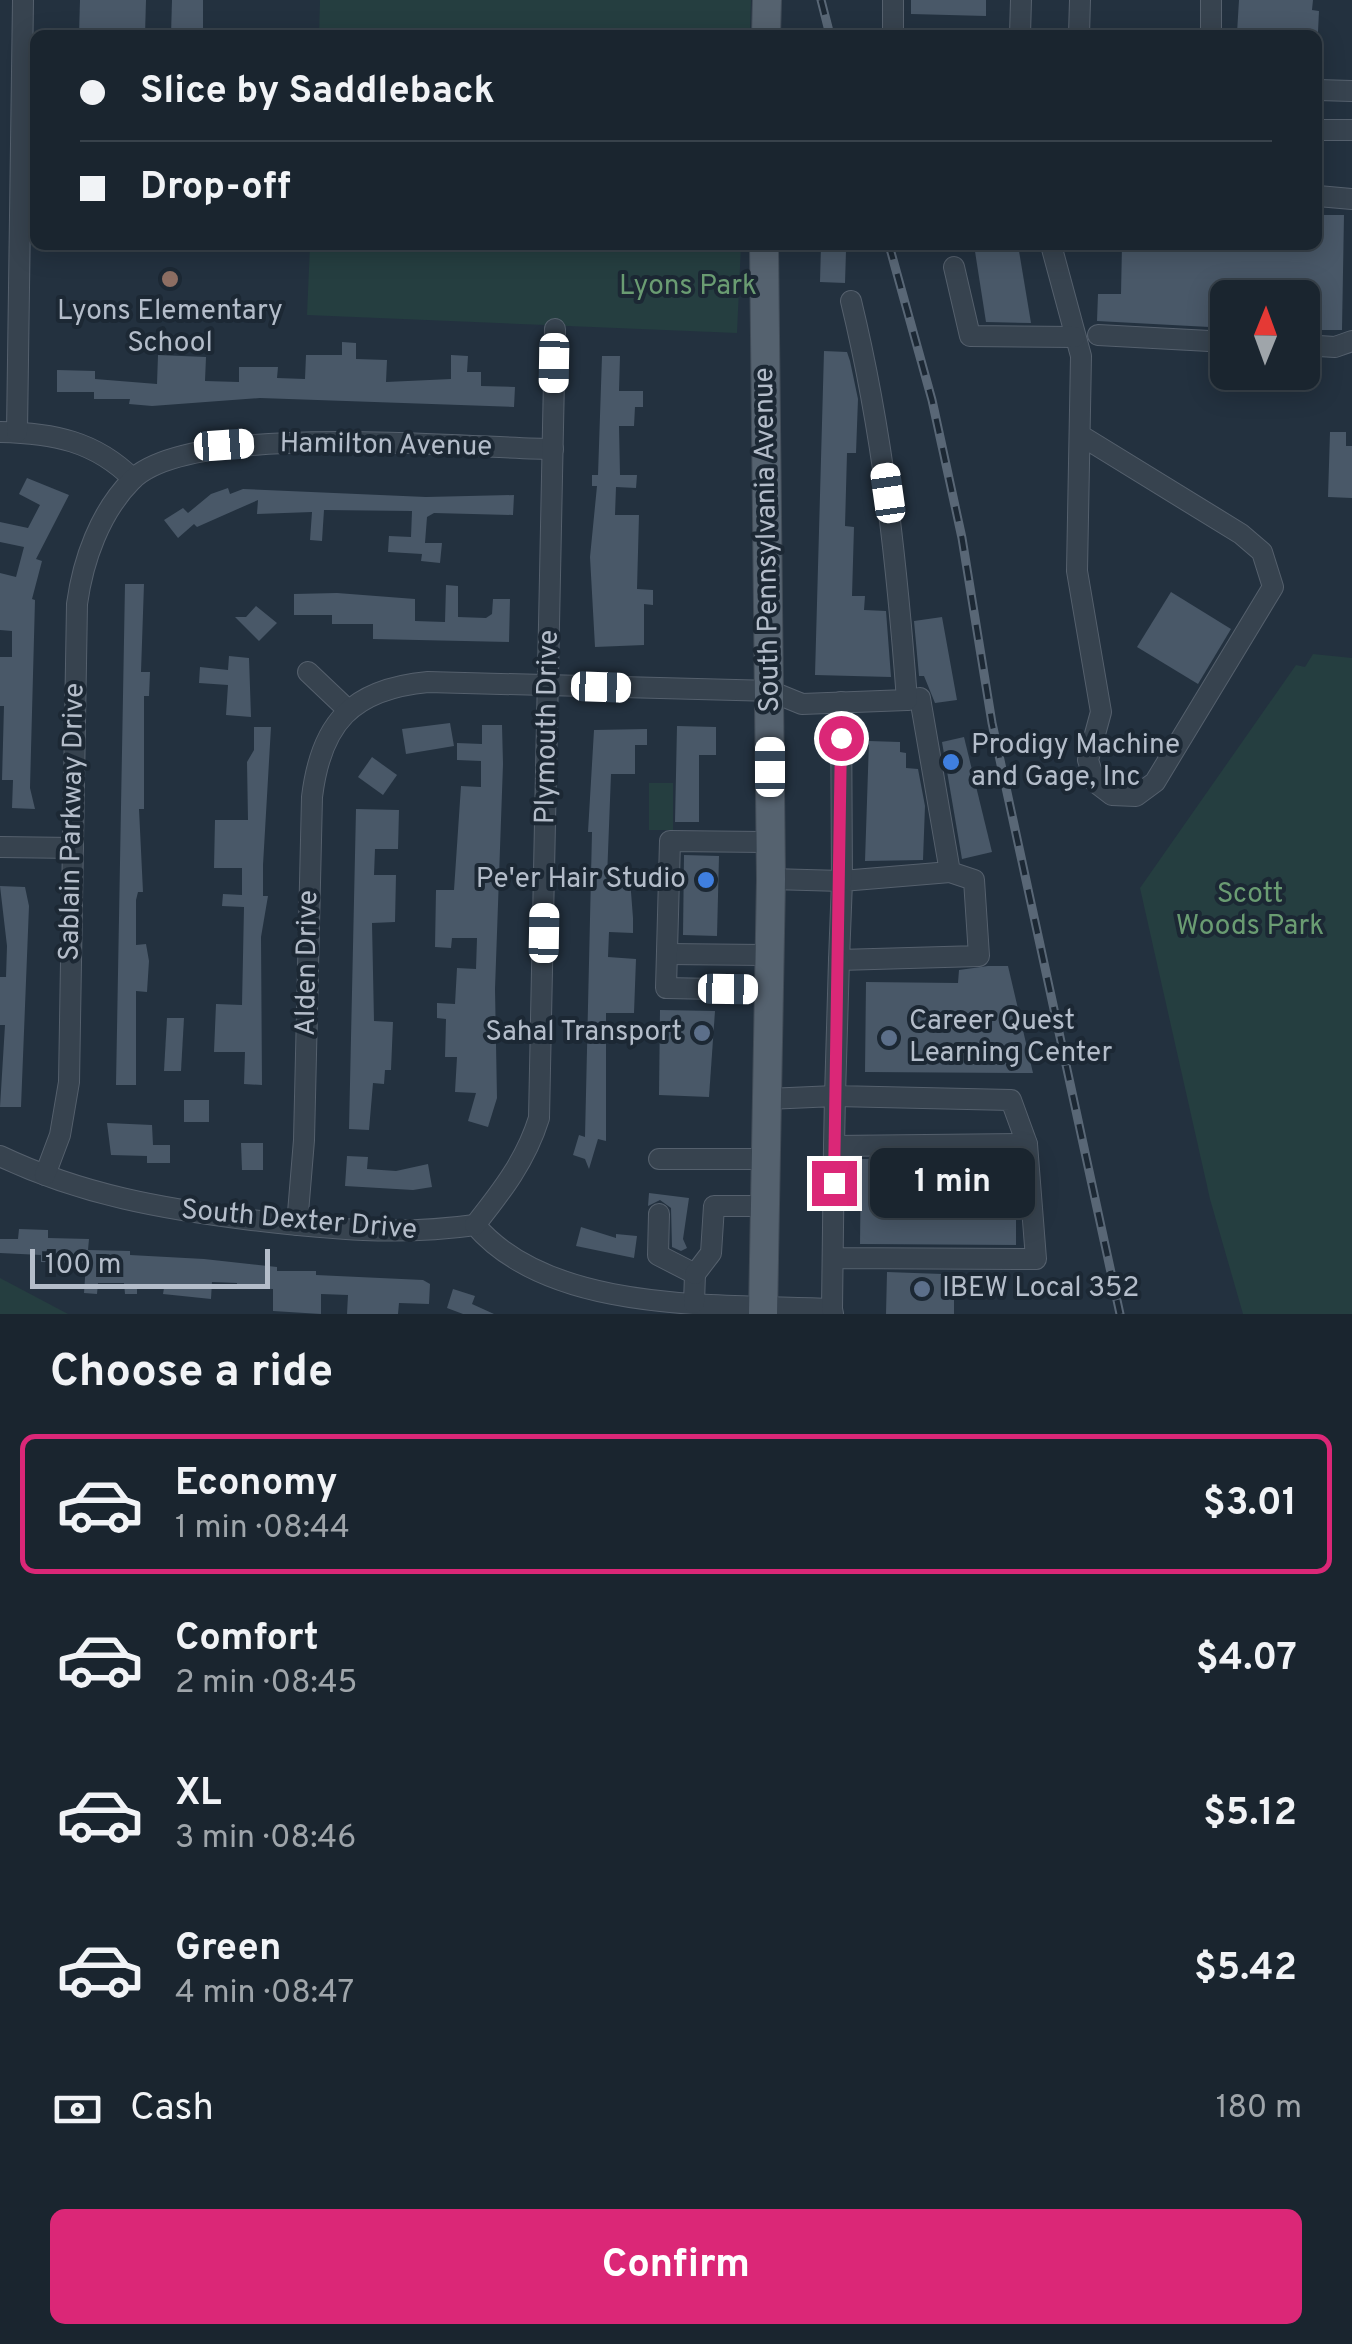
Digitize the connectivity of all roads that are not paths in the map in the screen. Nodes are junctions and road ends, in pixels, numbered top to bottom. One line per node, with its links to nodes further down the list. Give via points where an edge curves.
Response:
1 (23, 0): 8 (street)
2 (768, 0): 9 (main road)
3 (893, 0): 10 (street)
4 (1021, 0): 11 (street)
5 (1080, 0): 12 (street)
6 (1211, 0): 13 (street)
7 (0, 22): 8 (street)
8 (23, 22): 20 (street)
9 (766, 30)
10 (893, 30)
11 (1020, 30)
12 (1079, 30)
13 (1211, 30)
14 (1322, 90): 15 (street)
15 (1352, 91)
16 (1322, 130): 17 (street)
17 (1352, 130)
18 (1322, 196): 19 (street)
19 (1352, 200)
20 (9, 217): 31 (street)
21 (764, 250): 37 (main road, South Pennsylvania Avenue)
22 (1051, 250): 27 (street)
23 (954, 266): 27 (street, via 970,336)
24 (851, 301): 38 (street, via 876,403)
25 (555, 329): 33 (street, Plymouth Drive)
26 (1098, 335): 29 (street)
27 (1075, 337): 32 (street, via 1081,356)
28 (1352, 340): 30 (street)
29 (1210, 341)
30 (1320, 346)
31 (9, 432): 34 (street, via 84,443 112,457)
32 (1080, 435): 32 (street, via 1077,571 1102,712 1088,760 1095,782 1112,795 1136,796 1155,782 1273,587 1262,552 1241,534)
33 (553, 449): 34 (street, Hamilton Avenue, via 242,444 191,452); 36 (street, Plymouth Drive)
34 (133, 479): 43 (street, Sablain Parkway Drive, via 98,531 80,580)
35 (308, 672): 40 (street)
36 (549, 686): 37 (street); 40 (street, via 407,684); 62 (street, Plymouth Drive, via 539,1118 513,1176)
37 (770, 691): 39 (street, via 802,704); 41 (main road, South Pennsylvania Avenue)
38 (906, 700): 39 (street); 44 (street, via 920,698)
39 (841, 702): 46 (street)
40 (347, 709): 61 (street, Alden Drive, via 322,747 312,797)
41 (770, 842): 45 (main road, South Pennsylvania Avenue); 47 (street, via 670,841)
42 (0, 847): 43 (street)
43 (73, 848): 58 (street, Sablain Parkway Drive, via 69,1082)
44 (950, 872): 46 (street); 49 (street, via 974,880 979,956)
45 (771, 879): 46 (street); 48 (main road, South Pennsylvania Avenue)
46 (842, 881): 49 (street)
47 (667, 954): 48 (street); 50 (street, via 666,988)
48 (770, 955): 50 (main road, South Pennsylvania Avenue)
49 (839, 960): 51 (street)
50 (770, 990): 52 (main road, South Pennsylvania Avenue)
51 (836, 1096): 52 (street); 53 (street, via 1011,1100); 54 (street)
52 (767, 1099): 57 (main road, South Pennsylvania Avenue)
53 (1027, 1144): 54 (street); 63 (street, via 1036,1259)
54 (834, 1146): 63 (street)
55 (0, 1156): 58 (street, South Dexter Drive)
56 (659, 1159): 57 (street)
57 (766, 1159): 59 (main road, South Pennsylvania Avenue)
58 (45, 1175): 61 (street, South Dexter Drive, via 160,1208)
59 (765, 1206): 64 (street, via 714,1206 711,1253); 67 (main road, South Pennsylvania Avenue)
60 (659, 1214): 64 (street, via 658,1255)
61 (296, 1225): 62 (street, South Dexter Drive, via 386,1234)
62 (474, 1226): 66 (street, via 494,1250 548,1282)
63 (833, 1258): 68 (street)
64 (695, 1274): 65 (street)
65 (694, 1303): 66 (street); 67 (street)
66 (661, 1308)
67 (763, 1310): 68 (street)
68 (833, 1312)

